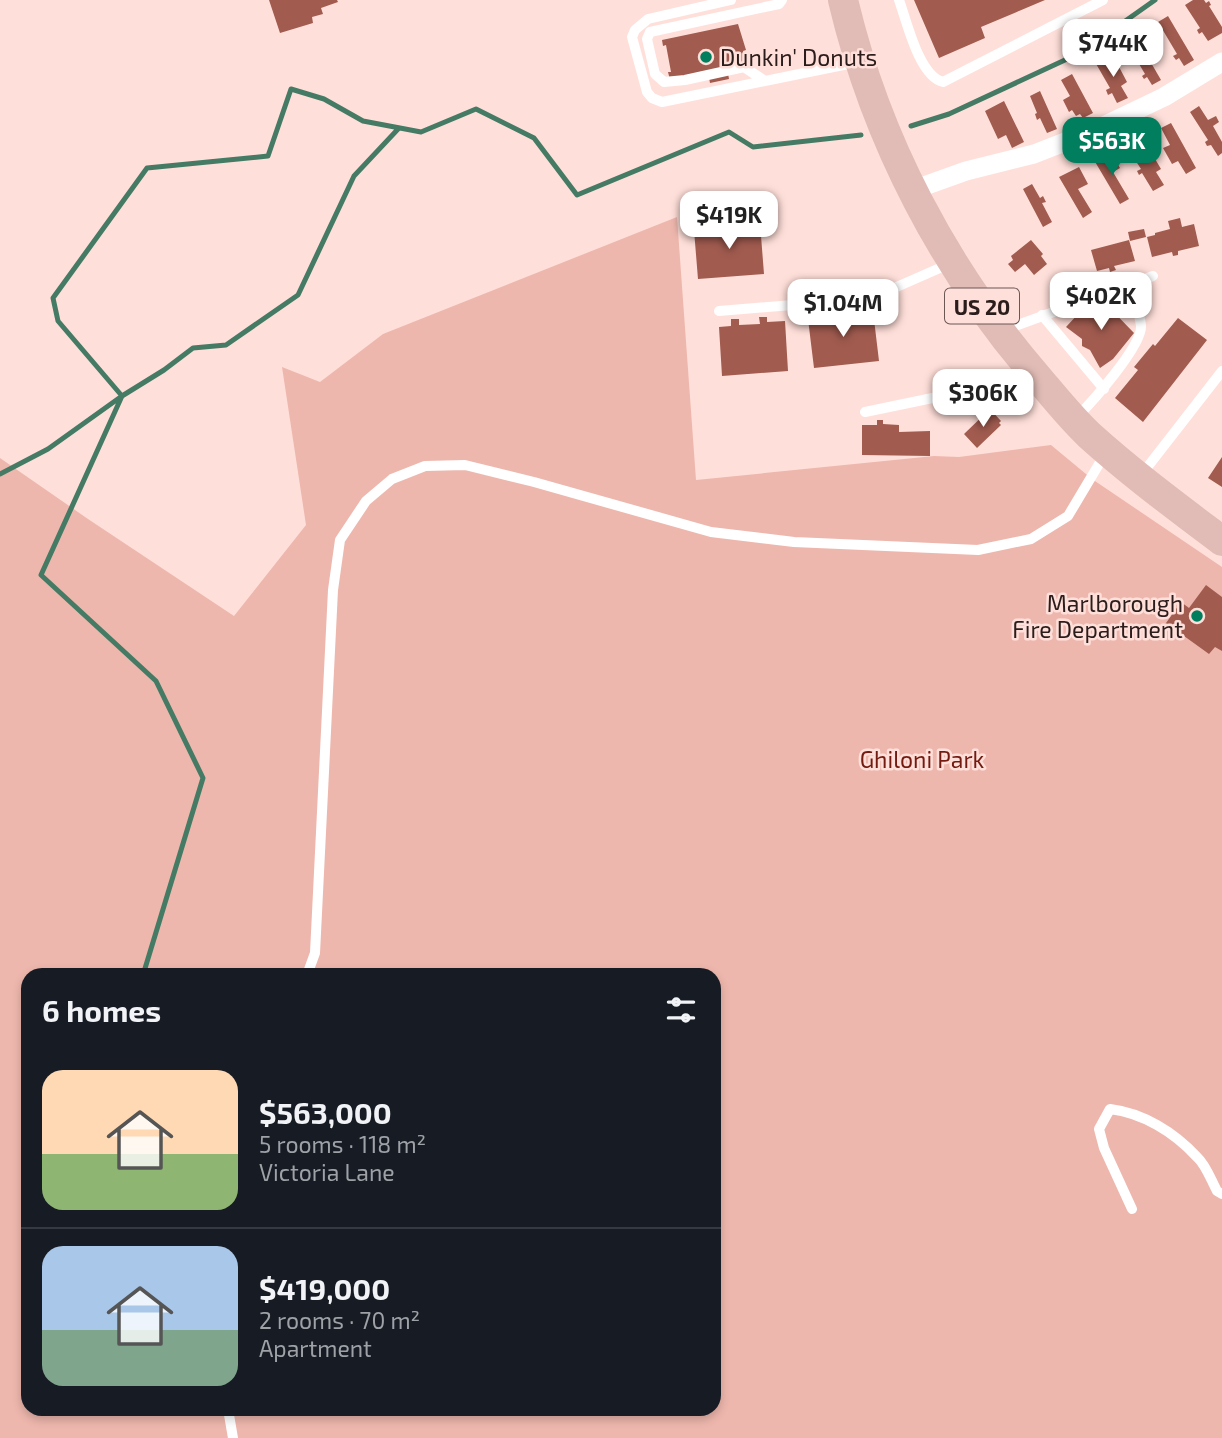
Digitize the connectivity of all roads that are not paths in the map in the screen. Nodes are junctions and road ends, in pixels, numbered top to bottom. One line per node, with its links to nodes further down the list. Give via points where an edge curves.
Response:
1 (731, 0): 8 (lane, via 639,25 632,37 647,92 662,102)
2 (782, 0): 8 (lane, via 650,32 647,38 654,74 664,82 744,66)
3 (844, 0): 6 (main road, US 20)
4 (899, 0): 5 (lane, via 922,65 934,80 943,82)
5 (1103, 0)
6 (860, 62): 8 (lane); 9 (main road, US 20)
7 (1219, 69): 9 (street, via 1093,131)
8 (765, 81)
9 (913, 190): 10 (main road, US 20)
10 (953, 262): 13 (lane, via 891,289 828,302); 15 (main road, US 20)
11 (1153, 276): 12 (lane)
12 (1122, 287): 14 (lane); 18 (lane, via 1138,310 1141,329)
13 (719, 311)
14 (1042, 315): 15 (lane); 18 (lane)
15 (1000, 331): 17 (main road, US 20)
16 (1222, 371): 22 (lane)
17 (1033, 372): 19 (lane); 20 (main road, US 20)
18 (1104, 389): 20 (lane)
19 (865, 412)
20 (1074, 419): 21 (main road, US 20)
21 (1107, 450): 22 (main road, US 20); 24 (lane, via 1068,516 1031,539 978,550 794,542 711,531 465,465 425,466 392,479 366,501 341,540 333,590 315,953)
22 (1140, 477): 23 (main road, US 20)
23 (1222, 541)
24 (310, 968)
25 (1222, 1194): 26 (lane, via 1199,1158 1146,1117 1110,1109 1099,1129)
26 (1132, 1209)
27 (229, 1416): 28 (lane)
28 (233, 1438)

